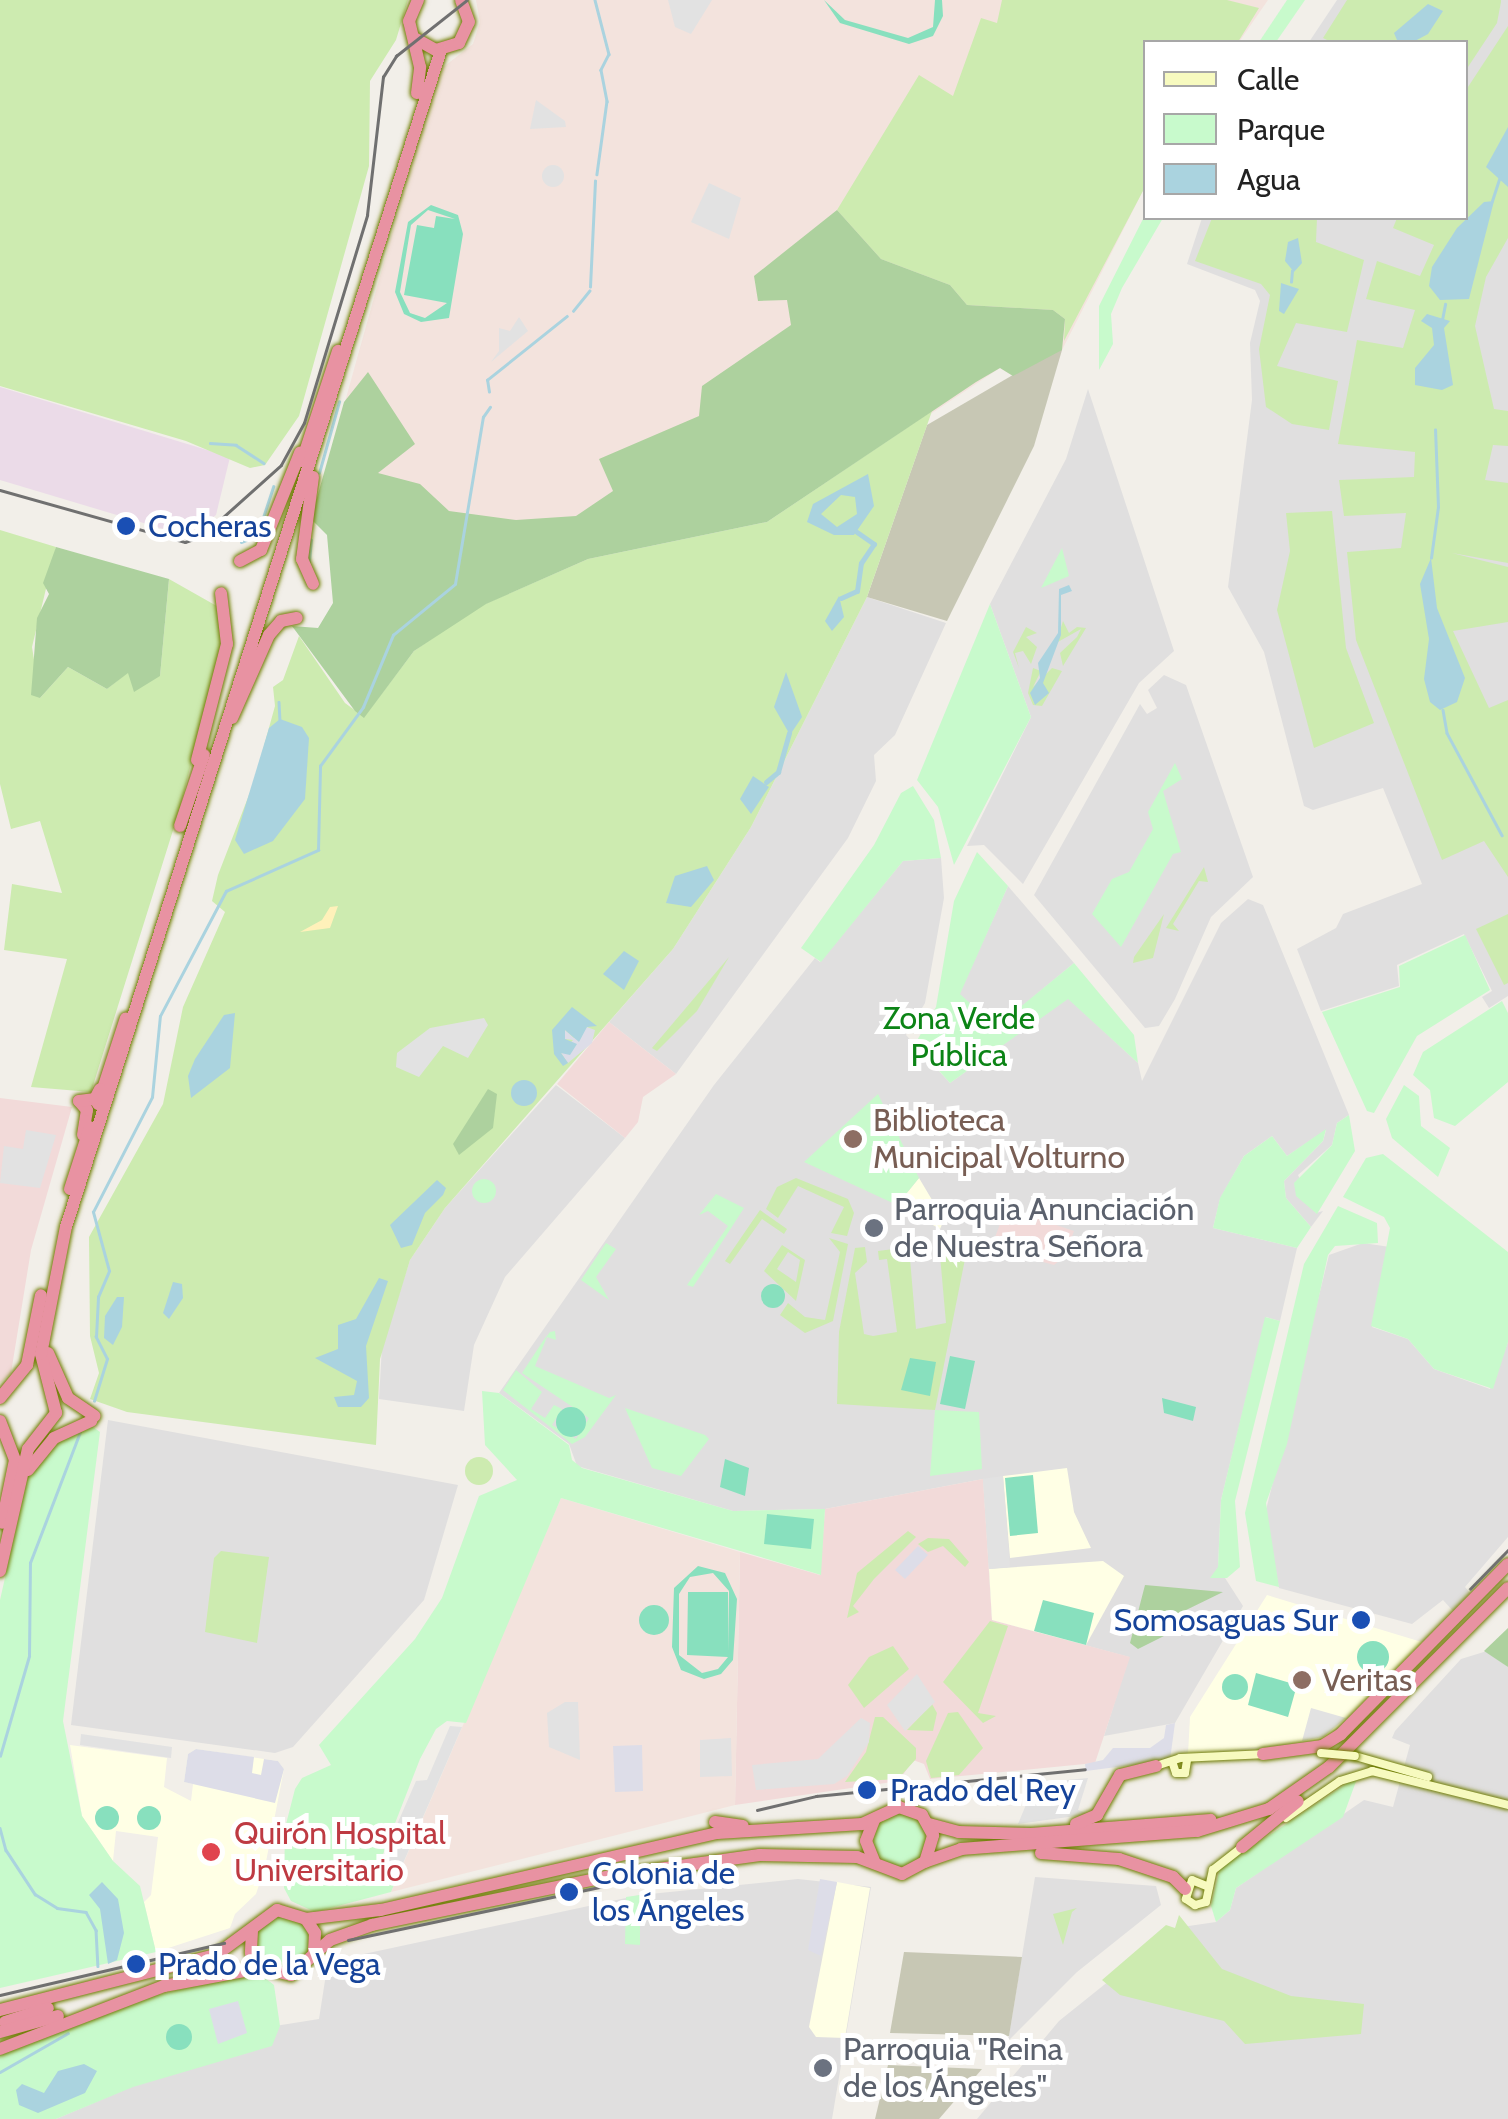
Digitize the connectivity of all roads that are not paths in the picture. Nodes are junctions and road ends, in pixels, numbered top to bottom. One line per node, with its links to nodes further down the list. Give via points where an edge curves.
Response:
1 (418, 0): 3 (highway, via 410,21)
2 (461, 0): 4 (highway, via 466,32)
3 (416, 39): 4 (highway); 6 (highway, via 418,89)
4 (441, 50): 5 (highway)
5 (333, 396): 8 (highway, via 304,528 302,562); 11 (highway)
6 (312, 428): 7 (highway, via 281,487 259,554); 11 (highway)
7 (240, 562)
8 (313, 584)
9 (220, 593): 11 (highway, via 227,644)
10 (297, 618): 11 (highway, via 280,621 265,641)
11 (200, 778): 12 (highway, via 66,1226); 13 (highway, via 102,1087 95,1099 79,1101 87,1110 84,1142)
12 (45, 1324): 14 (highway, via 41,1354); 19 (highway, via 56,1380 93,1418 45,1445)
13 (18, 1381): 14 (highway); 15 (highway)
14 (48, 1389): 18 (highway, via 56,1413)
15 (0, 1398)
16 (0, 1420): 17 (highway)
17 (9, 1433): 18 (highway); 20 (highway, via 15,1460)
18 (34, 1437): 19 (highway)
19 (19, 1490): 22 (highway)
20 (0, 1534)
21 (1508, 1564): 26 (highway, via 1341,1734 1322,1746)
22 (0, 1571)
23 (1508, 1576): 33 (highway, via 1348,1739 1266,1802 1197,1822)
24 (1508, 1588): 25 (highway)
25 (1394, 1703): 34 (highway, via 1326,1778); 35 (highway, via 1309,1784 1244,1820 1148,1837)
26 (1264, 1754): 27 (main road, via 1187,1760 1185,1774 1176,1773 1174,1764); 28 (main road, bridge, via 1355,1756)
27 (1156, 1766): 33 (highway, via 1120,1775 1085,1823)
28 (1508, 1804): 34 (main road, via 1396,1773 1359,1773)
29 (874, 1819): 31 (highway, via 906,1807); 32 (highway, via 849,1826); 37 (highway, via 866,1841)
30 (715, 1822): 32 (highway)
31 (929, 1824): 33 (highway); 36 (highway, via 932,1846)
32 (755, 1828): 40 (highway, via 380,1910)
33 (980, 1834)
34 (1242, 1847): 38 (main road, via 1215,1868)
35 (974, 1849): 36 (highway); 39 (highway, via 1120,1858 1173,1877)
36 (925, 1862): 37 (highway, via 902,1874)
37 (876, 1863): 42 (highway, via 842,1855 760,1855 615,1876 372,1926 330,1940)
38 (1209, 1886): 39 (main road, via 1196,1879); 39 (main road, via 1208,1900 1197,1906)
39 (1184, 1889)
40 (306, 1918): 41 (highway, via 277,1910); 42 (highway, via 315,1932)
41 (252, 1930): 43 (highway, via 251,1953); 44 (highway, via 216,1956)
42 (314, 1955): 43 (highway, via 291,1975)
43 (261, 1968): 45 (highway, via 222,1970)
44 (126, 1981): 46 (highway); 47 (highway)
45 (147, 1991): 48 (highway); 49 (highway)
46 (0, 2010)
47 (0, 2024)
48 (0, 2032)
49 (0, 2049)

